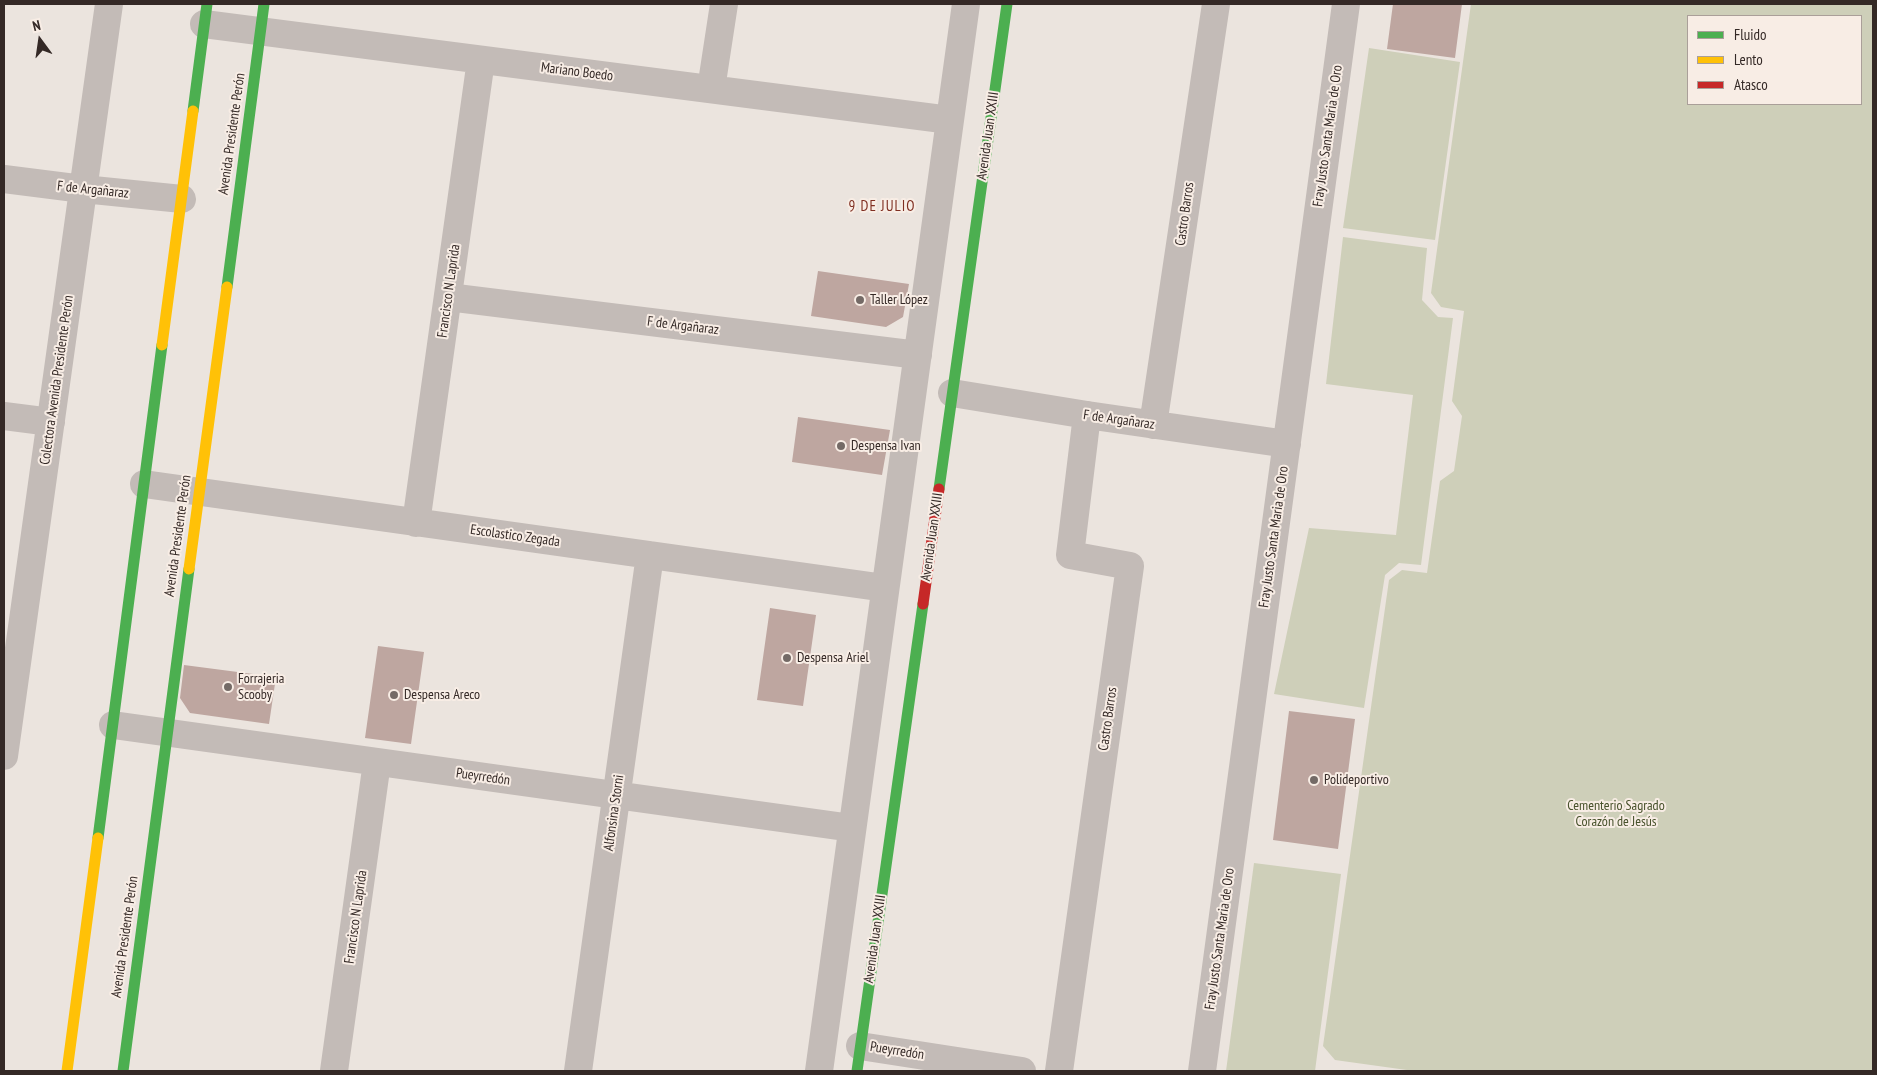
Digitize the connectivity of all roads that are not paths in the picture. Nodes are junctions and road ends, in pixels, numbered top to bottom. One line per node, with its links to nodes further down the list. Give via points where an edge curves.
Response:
1 (109, 4): 14 (street, Colectora Avenida Presidente Perón)
2 (264, 4): 9 (street, Avenida Presidente Perón)
3 (724, 4): 11 (street)
4 (966, 4): 12 (street)
5 (1007, 4): 18 (street, Avenida Juan XXIII)
6 (1216, 4): 22 (street, Castro Barros)
7 (1346, 4): 23 (street, Fray Justo Santa Maria de Oro)
8 (206, 14): 9 (street, Mariano Boedo); 15 (street)
9 (260, 32): 10 (street, Mariano Boedo); 25 (street, Avenida Presidente Perón)
10 (481, 60): 11 (street, Mariano Boedo); 16 (street, Francisco N Laprida)
11 (711, 89): 12 (street, Mariano Boedo)
12 (950, 120): 17 (street)
13 (4, 179): 14 (street, F de Argañaraz)
14 (83, 190): 15 (street, F de Argañaraz); 21 (street, Colectora Avenida Presidente Perón)
15 (182, 199): 24 (street)
16 (448, 297): 17 (street, F de Argañaraz); 26 (street, Francisco N Laprida)
17 (918, 356): 28 (street)
18 (952, 393): 19 (street, F de Argañaraz); 36 (street, Avenida Juan XXIII)
19 (1087, 415): 22 (street, F de Argañaraz); 43 (street, Castro Barros, via 1070,555 1130,566)
20 (4, 416): 21 (street)
21 (51, 422): 29 (street, Colectora Avenida Presidente Perón)
22 (1154, 425): 23 (street, F de Argañaraz)
23 (1287, 444): 44 (street, Fray Justo Santa Maria de Oro)
24 (144, 484): 25 (street, Escolastico Zegada); 30 (street)
25 (199, 492): 26 (street, Escolastico Zegada); 31 (street, Avenida Presidente Perón)
26 (416, 523): 27 (street, Escolastico Zegada)
27 (650, 555): 28 (street, Escolastico Zegada); 34 (street, Alfonsina Storni)
28 (885, 588): 35 (street)
29 (10, 661): 32 (street, Colectora Avenida Presidente Perón)
30 (113, 725): 31 (street, Pueyrredón); 37 (street)
31 (168, 732): 33 (street, Pueyrredón); 38 (street, Avenida Presidente Perón)
32 (4, 756)
33 (377, 762): 34 (street, Pueyrredón); 39 (street, Francisco N Laprida)
34 (617, 796): 35 (street, Pueyrredón); 40 (street, Alfonsina Storni)
35 (852, 828): 41 (street)
36 (859, 1058): 42 (street, Pueyrredón)
37 (67, 1071)
38 (123, 1071)
39 (334, 1071)
40 (578, 1071)
41 (819, 1071)
42 (1022, 1071)
43 (1059, 1071)
44 (1202, 1071)

